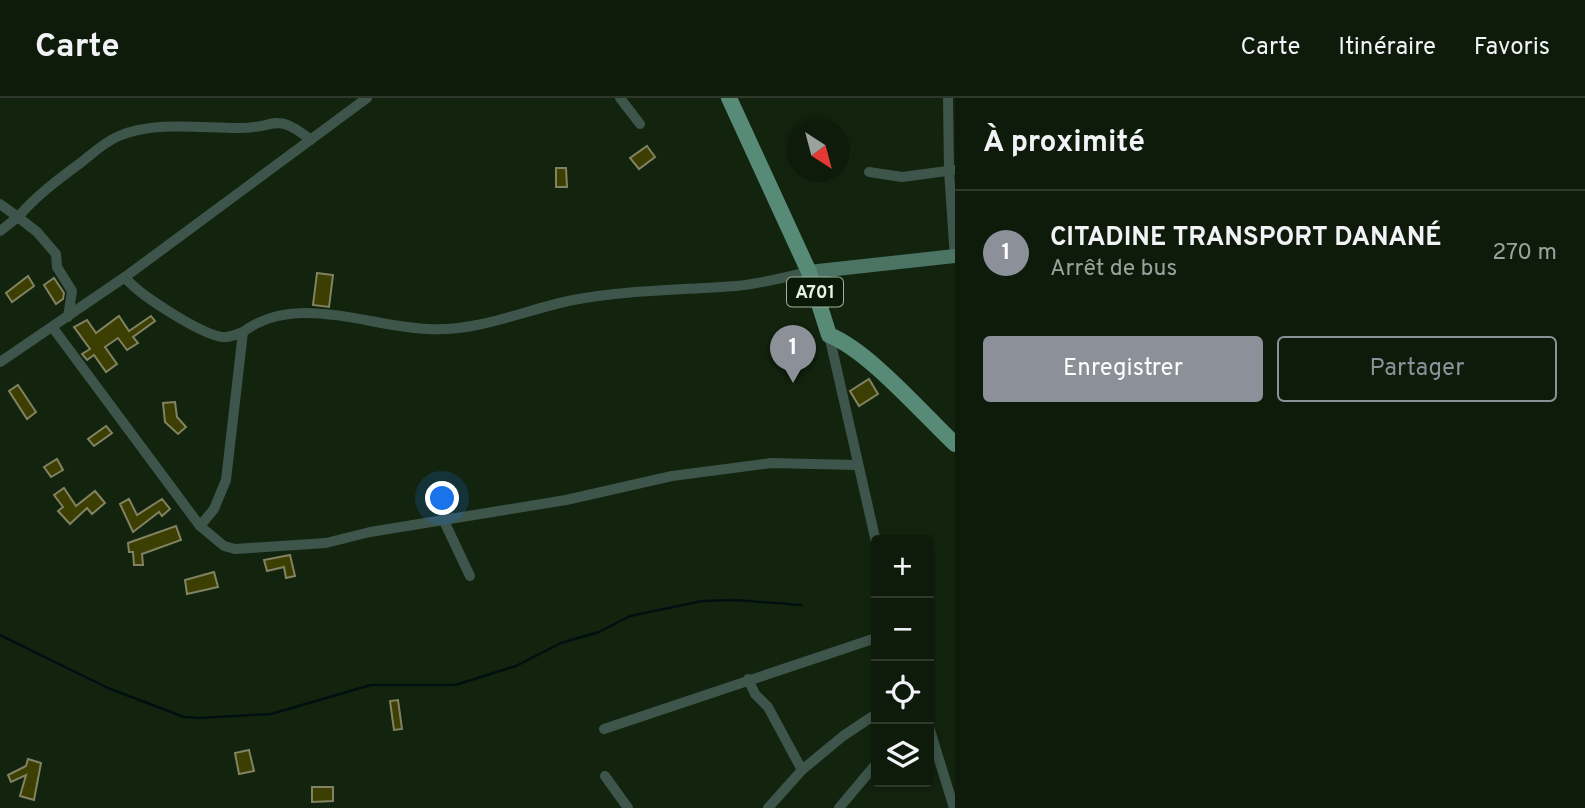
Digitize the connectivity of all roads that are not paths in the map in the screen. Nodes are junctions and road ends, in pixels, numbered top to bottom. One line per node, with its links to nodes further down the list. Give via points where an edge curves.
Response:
1 (366, 98): 6 (street)
2 (620, 98): 5 (street)
3 (729, 98): 13 (main road, A701)
4 (948, 98): 7 (street)
5 (640, 124)
6 (311, 140): 10 (street, via 280,121 257,128 166,127 120,135 40,193); 14 (street)
7 (952, 171): 8 (street, via 902,177); 12 (street)
8 (869, 172)
9 (0, 204): 10 (street)
10 (18, 217): 11 (street); 15 (street, via 56,254 57,267 72,291)
11 (0, 231)
12 (955, 257): 13 (street)
13 (809, 272): 17 (street, via 738,286 574,300 466,327 411,328 290,313 264,319); 18 (main road, A701)
14 (125, 277): 15 (street); 17 (street, via 149,300 222,337)
15 (68, 317): 16 (street)
16 (53, 328): 19 (street); 23 (street)
17 (243, 332): 23 (street, via 226,480 214,509)
18 (829, 335): 20 (main road, A701, via 860,355); 21 (street)
19 (0, 362)
20 (955, 444)
21 (856, 465): 22 (street, via 771,463 672,476 566,500); 24 (street)
22 (443, 520): 23 (street, via 326,543 251,551 224,546); 25 (street)
23 (200, 526)
24 (874, 535)
25 (470, 576)
26 (871, 640): 27 (street)
27 (748, 679): 29 (street); 31 (street)
28 (871, 717): 31 (street)
29 (604, 729)
30 (934, 753): 37 (street)
31 (802, 770): 34 (street)
32 (871, 770): 36 (street)
33 (605, 776): 35 (street)
34 (775, 806)
35 (628, 808)
36 (839, 808)
37 (954, 808)

